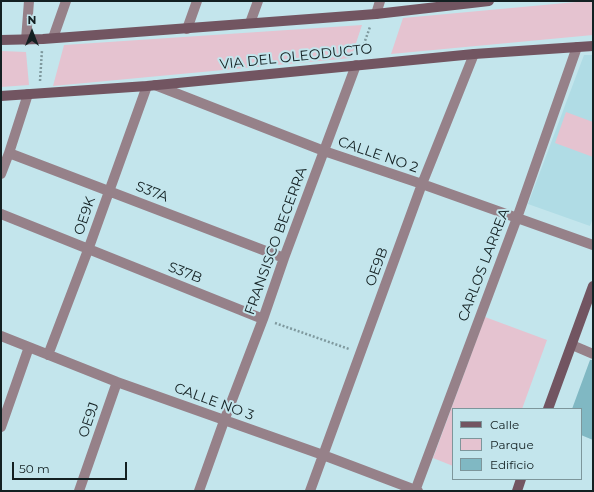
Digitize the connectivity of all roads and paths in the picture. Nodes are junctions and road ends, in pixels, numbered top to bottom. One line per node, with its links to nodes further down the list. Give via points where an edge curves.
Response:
1 (29, 1): 12 (street)
2 (66, 1): 10 (street)
3 (197, 1): 9 (street)
4 (258, 1): 8 (street)
5 (380, 1): 7 (street)
6 (489, 1): 7 (street)
7 (376, 14): 8 (street); 16 (path)
8 (250, 22): 9 (street)
9 (187, 29): 10 (street)
10 (48, 39): 12 (street); 18 (path)
11 (1, 40): 12 (street)
12 (26, 40)
13 (593, 46): 14 (street, VIA DEL OLEODUCTO)
14 (577, 47): 15 (street, VIA DEL OLEODUCTO); 27 (street, CARLOS LARREA)
15 (474, 54): 16 (street, VIA DEL OLEODUCTO); 24 (street, OE9B)
16 (356, 65): 17 (street, VIA DEL OLEODUCTO); 21 (street, FRANSISCO BECERRA)
17 (151, 85): 18 (street, VIA DEL OLEODUCTO); 21 (street, CALLE NO 2); 25 (street, OE9K)
18 (39, 93): 19 (street, VIA DEL OLEODUCTO)
19 (28, 94): 20 (street, VIA DEL OLEODUCTO); 22 (street)
20 (1, 96)
21 (324, 151): 24 (street, CALLE NO 2); 30 (street, FRANSISCO BECERRA)
22 (9, 153): 23 (street); 25 (street, S37A)
23 (1, 174)
24 (422, 184): 27 (street, CALLE NO 2); 36 (street, OE9B)
25 (108, 191): 29 (street, OE9K); 30 (street, S37A)
26 (1, 214): 29 (street, S37B)
27 (517, 218): 28 (street, CALLE NO 2); 48 (street, CARLOS LARREA)
28 (593, 245)
29 (88, 250): 32 (street, S37B); 38 (street, OE9K)
30 (284, 258): 32 (street, FRANSISCO BECERRA)
31 (593, 286): 34 (street)
32 (263, 318): 36 (path); 41 (street, FRANSISCO BECERRA)
33 (1, 336): 35 (street, CALLE NO 3)
34 (572, 346): 37 (street); 40 (street)
35 (29, 347): 38 (street, CALLE NO 3); 42 (street)
36 (360, 353): 43 (street, OE9B)
37 (593, 354)
38 (48, 355): 39 (street, CALLE NO 3)
39 (117, 382): 41 (street, CALLE NO 3); 45 (street, OE9J)
40 (548, 408)
41 (224, 421): 43 (street, CALLE NO 3); 46 (street, FRANSISCO BECERRA)
42 (1, 427)
43 (323, 455): 47 (street, OE9B); 48 (street, CALLE NO 3)
44 (521, 480): 49 (street)
45 (79, 491)
46 (199, 491)
47 (310, 491)
48 (416, 491)
49 (517, 491)

